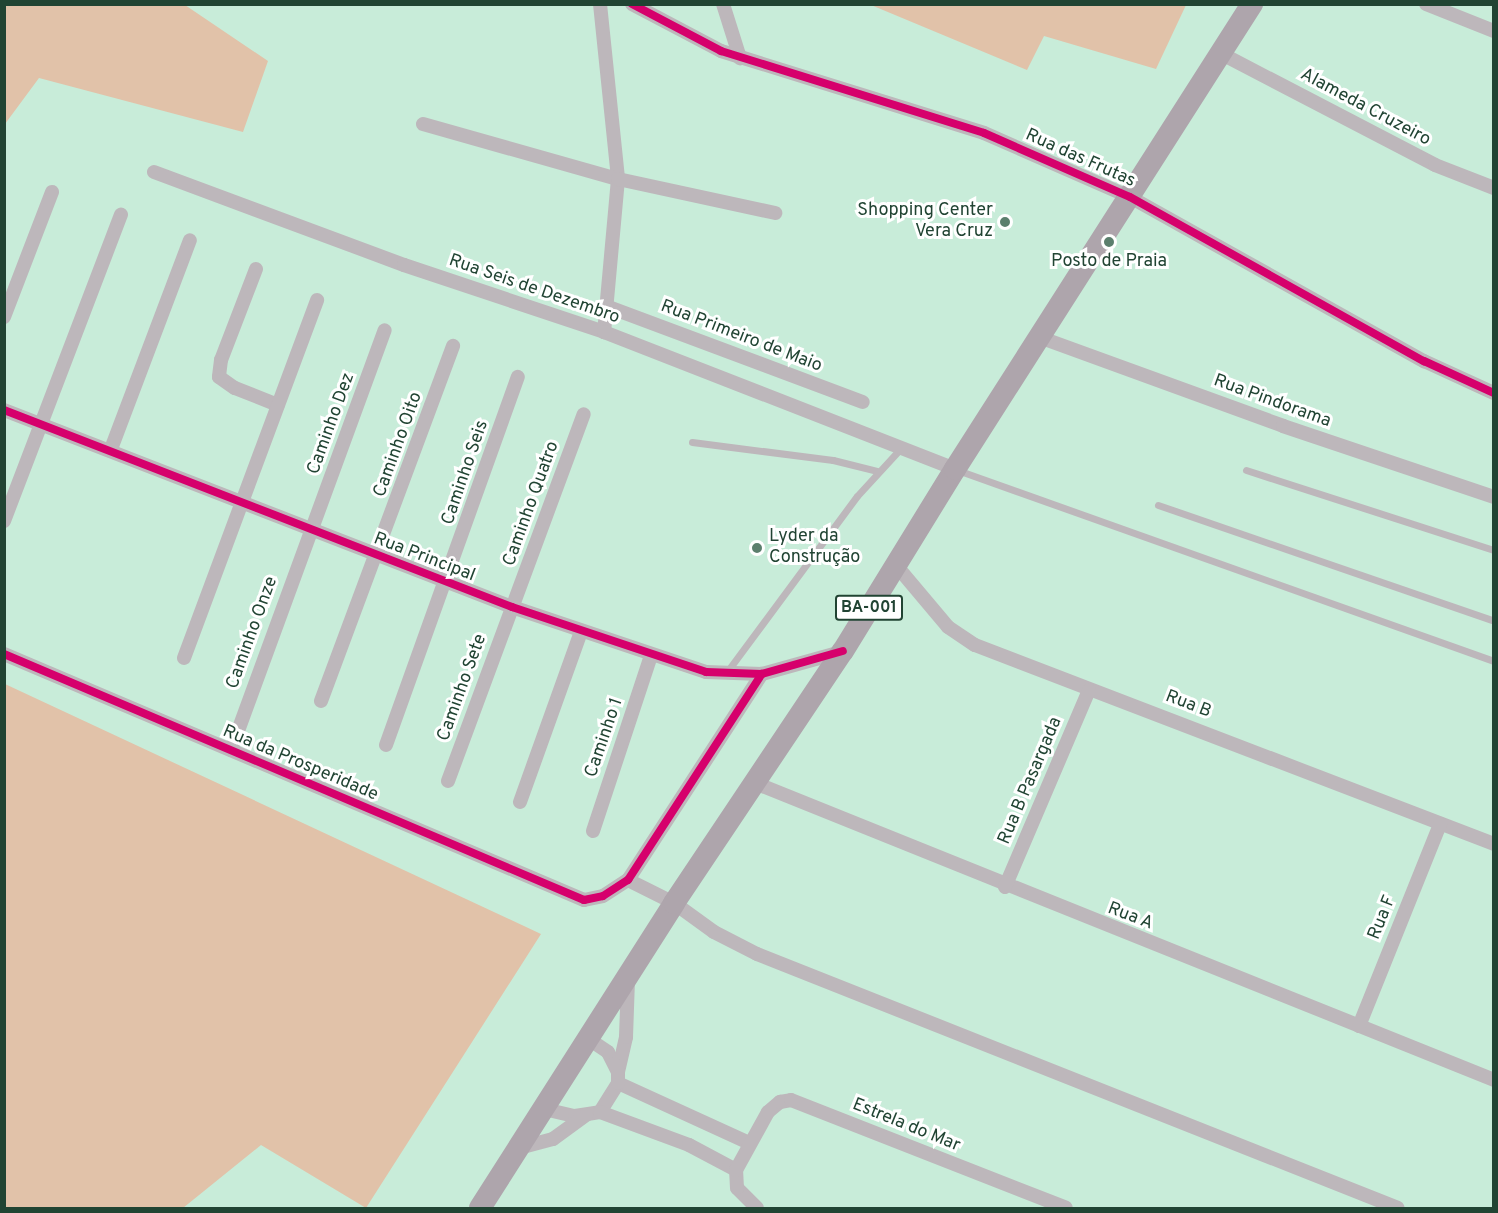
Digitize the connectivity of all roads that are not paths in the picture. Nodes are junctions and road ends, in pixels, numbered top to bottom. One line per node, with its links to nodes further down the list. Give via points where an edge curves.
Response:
1 (600, 4): 11 (street)
2 (632, 4): 8 (street, Rua das Frutas, via 663,24)
3 (723, 4): 8 (street)
4 (1252, 4): 7 (main road, BA-001)
5 (1428, 5): 6 (street)
6 (1494, 30)
7 (1222, 54): 12 (street, Alameda Cruzeiro, via 1435,165); 14 (main road, BA-001)
8 (740, 58): 14 (street, Rua das Frutas, via 984,133)
9 (423, 124): 11 (street)
10 (154, 172): 23 (street, Rua Seis de Dezembro, via 404,265)
11 (618, 179): 15 (street); 20 (street)
12 (1494, 188)
13 (52, 192): 21 (street)
14 (1131, 197): 24 (main road, BA-001); 27 (street, Rua das Frutas, via 1424,361)
15 (775, 213)
16 (121, 215): 32 (street)
17 (190, 240): 35 (street)
18 (256, 269): 29 (street, via 221,360 219,377 235,388)
19 (317, 300): 29 (street)
20 (606, 306): 23 (street); 28 (street, Rua Primeiro de Maio)
21 (4, 317)
22 (385, 330): 43 (street, Caminho Dez)
23 (604, 332): 34 (street, Rua Seis de Dezembro)
24 (1039, 337): 36 (main road, BA-001); 39 (street, Rua Pindorama, via 1283,426)
25 (453, 346): 45 (street, Caminho Oito)
26 (518, 377): 47 (street, Caminho Seis)
27 (1494, 393)
28 (863, 402)
29 (278, 405): 40 (street)
30 (4, 410): 32 (street, Rua Principal)
31 (584, 414): 48 (street, Caminho Quatro)
32 (42, 424): 35 (street, Rua Principal); 42 (street)
33 (693, 442): 38 (lane, via 833,460)
34 (900, 448): 36 (street, Rua Seis de Dezembro); 38 (lane)
35 (111, 449): 40 (street, Rua Principal)
36 (955, 469): 46 (main road, BA-001); 55 (lane)
37 (1246, 470): 44 (lane)
38 (877, 471): 57 (lane)
39 (1494, 497)
40 (244, 503): 43 (street, Rua Principal); 54 (street)
41 (1158, 506): 49 (lane)
42 (4, 521)
43 (310, 530): 45 (street, Rua Principal); 61 (street, Caminho Onze)
44 (1494, 549)
45 (377, 556): 47 (street, Rua Principal); 59 (street, Caminho Oito)
46 (895, 564): 51 (main road, BA-001); 58 (street, Rua B, via 948,627 975,645)
47 (447, 582): 48 (street, Rua Principal); 60 (street, Caminho Seis)
48 (512, 607): 50 (street, Rua Principal); 62 (street, Caminho Sete)
49 (1494, 621)
50 (581, 632): 53 (street, Rua Principal); 64 (street)
51 (843, 651): 56 (street, Rua Principal); 63 (main road, BA-001)
52 (4, 654): 61 (street, Rua da Prosperidade)
53 (651, 656): 57 (street, Rua Principal); 66 (street, Caminho 1)
54 (184, 658)
55 (1494, 661)
56 (762, 674): 57 (street, Rua Principal); 68 (street)
57 (724, 675)
58 (1089, 690): 65 (street, Rua B, via 1156,712); 69 (street, Rua B Pasargada)
59 (321, 701)
60 (386, 745)
61 (231, 750): 68 (street, Rua da Prosperidade, via 584,900 603,896)
62 (448, 781)
63 (755, 783): 69 (street, Rua A); 70 (main road, BA-001)
64 (520, 802)
65 (1440, 824): 67 (street, Rua B); 72 (street, Rua F)
66 (593, 831)
67 (1494, 844)
68 (628, 880): 70 (street)
69 (1005, 887): 72 (street, Rua A)
70 (674, 903): 71 (main road, BA-001); 84 (street, via 714,932 757,954)
71 (628, 980): 73 (main road, BA-001); 74 (street, via 626,1038)
72 (1359, 1026): 75 (street, Rua A)
73 (590, 1040): 74 (street, via 608,1052); 76 (main road, BA-001)
74 (618, 1077): 77 (street); 78 (street)
75 (1494, 1080)
76 (544, 1109): 77 (street, via 575,1116); 79 (main road, BA-001)
77 (593, 1113): 79 (street, via 553,1139); 80 (street, via 689,1145)
78 (749, 1143): 80 (street, Estrela do Mar); 83 (street, Estrela do Mar, via 773,1106 791,1100)
79 (519, 1148): 81 (main road, BA-001)
80 (736, 1170): 82 (street, via 737,1188)
81 (480, 1209)
82 (757, 1209)
83 (1066, 1209)
84 (1398, 1209)

